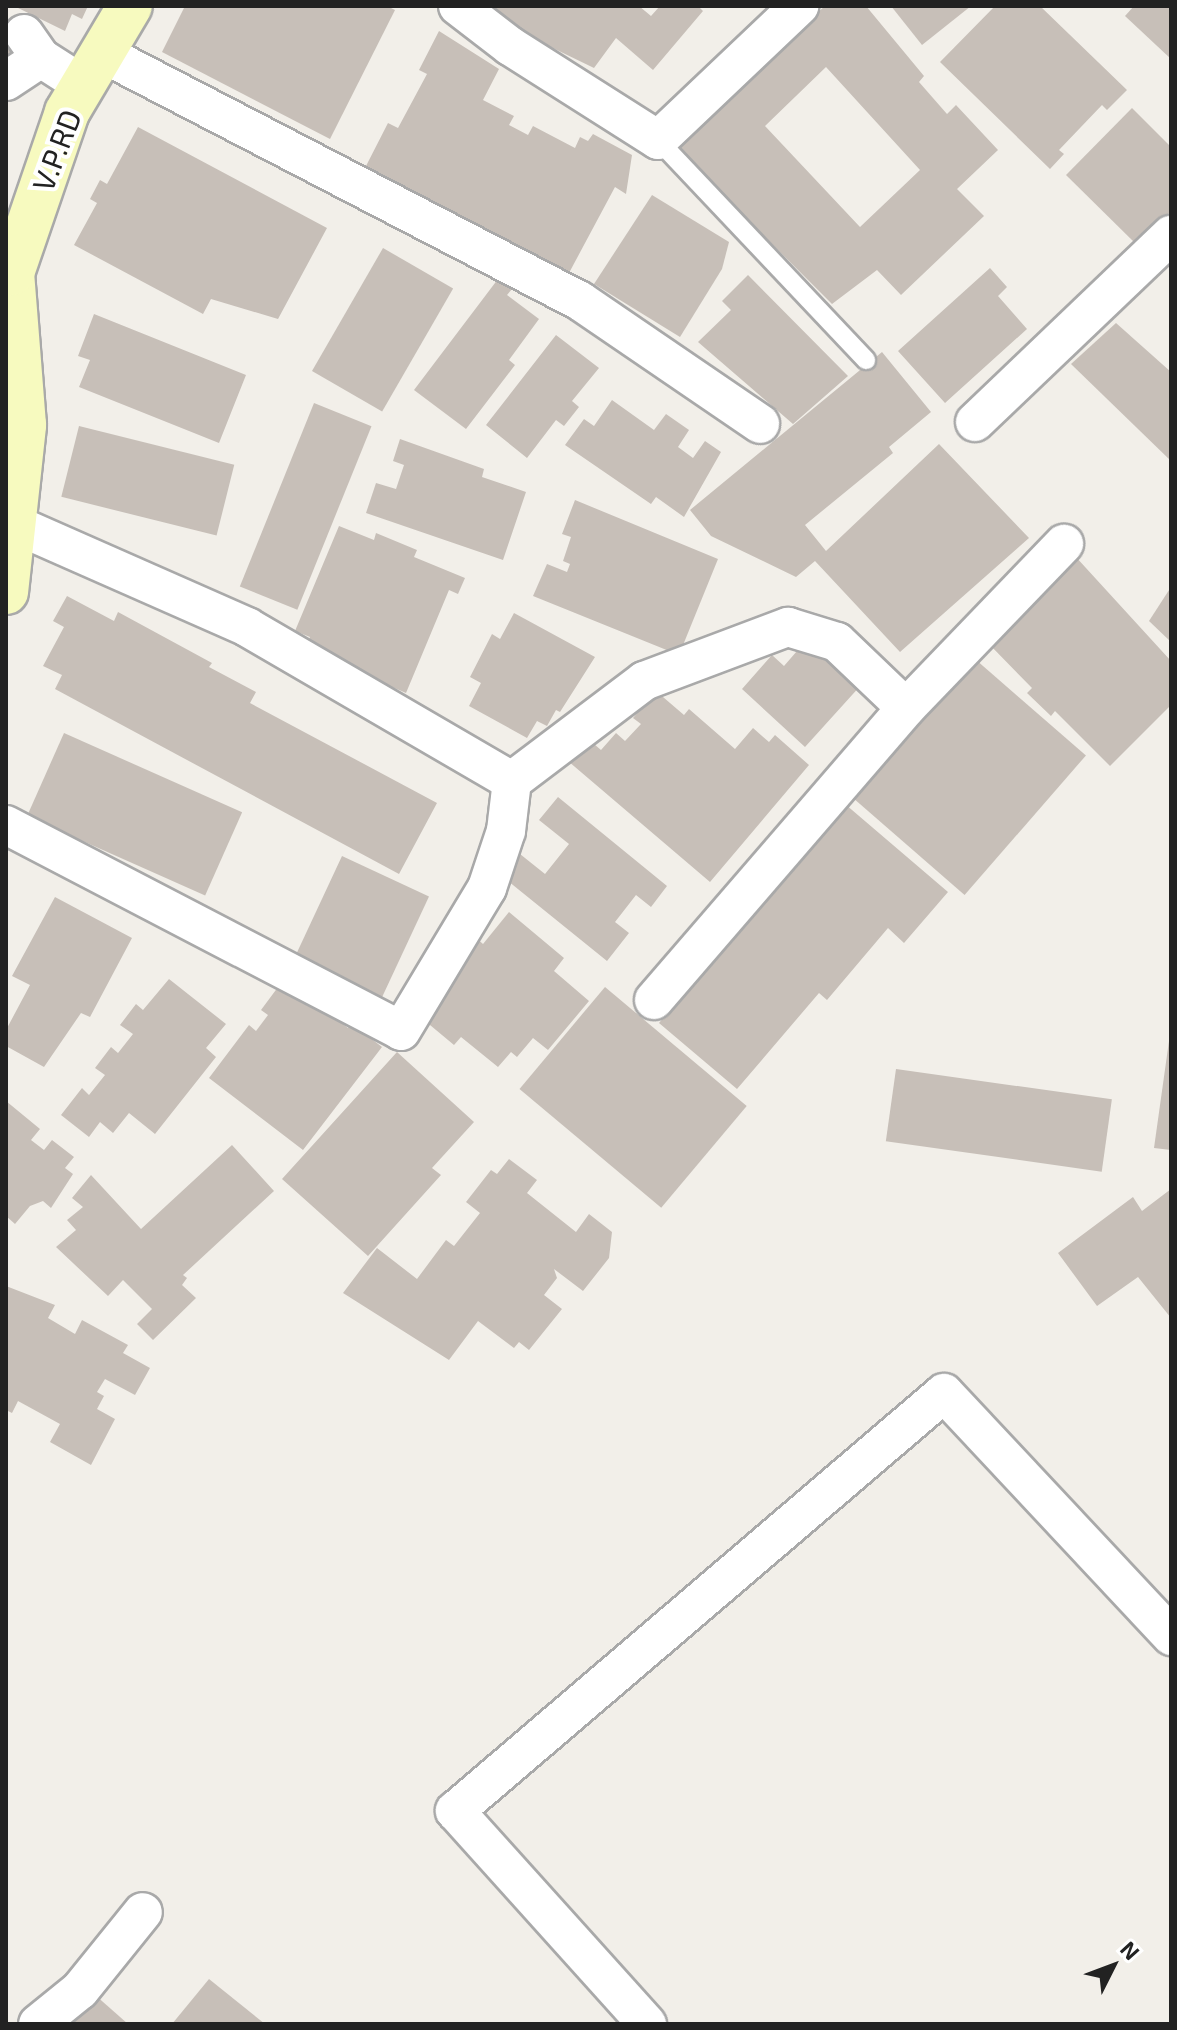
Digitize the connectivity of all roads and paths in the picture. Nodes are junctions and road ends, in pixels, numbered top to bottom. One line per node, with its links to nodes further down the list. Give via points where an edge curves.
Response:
1 (130, 6): 4 (street, V.P.RD)
2 (458, 6): 6 (street, via 510,46)
3 (799, 6): 6 (street)
4 (92, 69): 5 (street, via 32,46); 10 (street, via 580,301); 11 (street, V.P.RD, via 67,112 12,273 24,425)
5 (6, 81)
6 (658, 140): 8 (lane)
7 (1171, 235): 9 (street)
8 (866, 360)
9 (975, 422)
10 (760, 424)
11 (14, 524): 13 (street, V.P.RD); 15 (street, via 247,627)
12 (1064, 544): 14 (street)
13 (6, 592)
14 (906, 708): 15 (street, via 837,642 788,627 644,681); 17 (street)
15 (512, 781): 16 (street, via 506,831 487,888 401,1031)
16 (6, 825)
17 (654, 1000)
18 (1171, 1636): 21 (street, via 944,1393 455,1811)
19 (143, 1912): 20 (street, via 80,1990)
20 (38, 2024)
21 (647, 2024)

